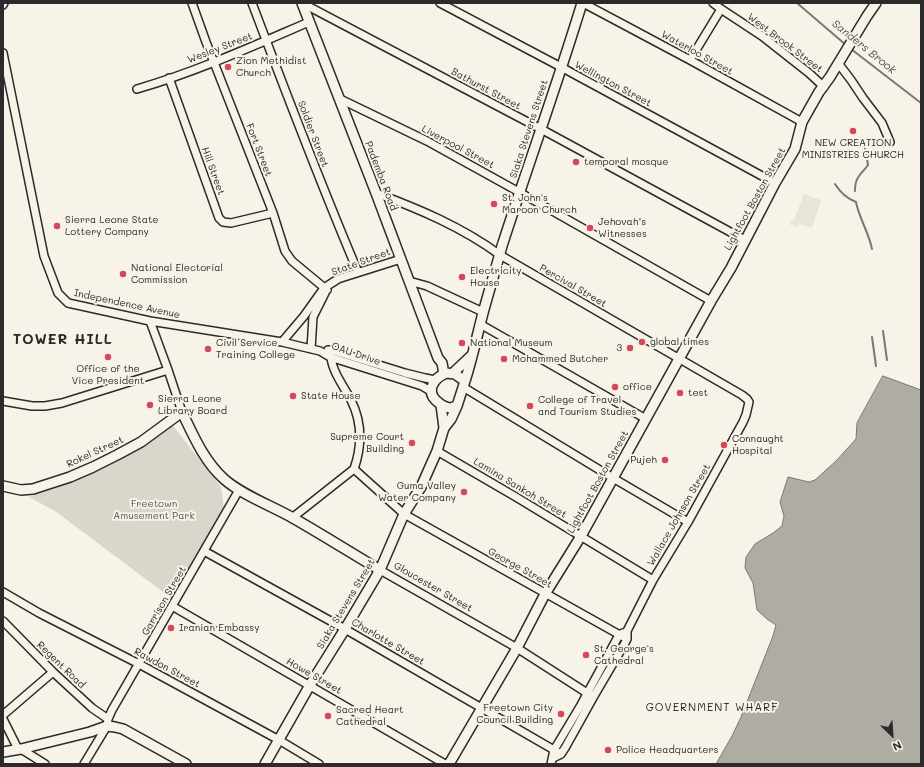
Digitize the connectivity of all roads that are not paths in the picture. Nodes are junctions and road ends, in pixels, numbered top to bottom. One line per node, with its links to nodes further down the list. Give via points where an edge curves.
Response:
1 (192, 3): 13 (street, Fort Street)
2 (252, 3): 10 (street, Soldier Street)
3 (302, 3): 9 (main road, Pademba Road); 21 (street, Bathurst Street)
4 (440, 3): 15 (street, Wellington Street)
5 (582, 3): 12 (street, Waterloo Street); 15 (main road, Siaka Stevens Street)
6 (713, 3): 8 (street, West Brook Street)
7 (876, 3): 14 (main road, Lightfoot Boston Street)
8 (721, 9): 12 (street); 17 (street, West Brook Street, via 762,36)
9 (309, 22): 10 (street, Wesley Street); 19 (main road, Pademba Road)
10 (266, 40): 13 (street, Wesley Street); 30 (street, Soldier Street)
11 (3, 53): 35 (street, Independence Avenue, via 44,256 58,293 68,303)
12 (690, 60): 20 (street, Waterloo Street)
13 (214, 61): 16 (street, Wesley Street); 26 (street, Fort Street)
14 (838, 63): 17 (main road, Lightfoot Boston Street); 22 (street, via 882,122)
15 (561, 67): 21 (main road, Siaka Stevens Street); 23 (street, Wellington Street)
16 (169, 78): 18 (street, Wesley Street); 26 (street, Hill Street, via 223,222 231,223)
17 (824, 87): 20 (main road, Lightfoot Boston Street)
18 (136, 89)
19 (340, 99): 24 (street, Liverpool Street, via 427,141); 25 (main road, Pademba Road)
20 (802, 122): 23 (main road, Lightfoot Boston Street, via 796,149)
21 (541, 129): 24 (main road, Siaka Stevens Street); 27 (street, Bathurst Street)
22 (890, 142)
23 (775, 183): 27 (main road, Lightfoot Boston Street)
24 (519, 192): 28 (main road, Siaka Stevens Street); 33 (street, Liverpool Street)
25 (376, 193): 28 (street, Percival Street, via 437,218 470,235); 29 (main road, Pademba Road)
26 (272, 213): 32 (street, Fort Street, via 288,256)
27 (745, 240): 33 (main road, Lightfoot Boston Street)
28 (500, 255): 34 (main road, Siaka Stevens Street); 42 (street, Percival Street)
29 (401, 259): 30 (street, State Street); 31 (main road, Pademba Road)
30 (358, 272): 32 (street, State Street, via 338,279)
31 (409, 281): 34 (street, via 427,286); 44 (main road, Pademba Road, via 438,358 447,363)
32 (327, 288): 37 (street, State Street); 38 (street, State Street, via 313,317)
33 (711, 301): 42 (main road, Lightfoot Boston Street)
34 (483, 312): 36 (main road, Siaka Stevens Street)
35 (150, 321): 37 (street, Independence Avenue); 43 (street)
36 (480, 324): 41 (main road, Siaka Stevens Street); 53 (street)
37 (282, 342): 38 (street, Independence Avenue)
38 (311, 349): 39 (street, Independence Avenue)
39 (320, 351): 40 (street, OAU Drive)
40 (331, 353): 45 (street, OAU Drive); 47 (street, OAU Drive); 56 (street, via 338,378 357,413 359,449)
41 (473, 354): 44 (main road); 46 (main road, Siaka Stevens Street)
42 (680, 358): 51 (street, Percival Street, via 742,395 749,402); 53 (main road, Lightfoot Boston Street)
43 (168, 370): 48 (street, via 62,403 32,406); 52 (street)
44 (449, 373): 45 (main road); 46 (main road, via 458,376)
45 (436, 380): 47 (main road)
46 (464, 384): 50 (main road); 57 (street)
47 (432, 392): 49 (main road)
48 (3, 401)
49 (441, 405): 50 (main road, via 451,408); 54 (main road, Siaka Stevens Street)
50 (458, 406): 54 (main road, Siaka Stevens Street)
51 (748, 409): 62 (street, Wallace Johnson Street)
52 (182, 412): 58 (main road, Rokel Street, via 141,442 93,467 33,489); 59 (main road, Gloucester Street, via 197,444 211,464 224,479)
53 (646, 419): 57 (main road, Lightfoot Boston Street)
54 (444, 428): 55 (main road, Siaka Stevens Street)
55 (437, 451): 60 (main road, Siaka Stevens Street, via 421,487); 63 (street, Lamina Sankoh Street)
56 (354, 469): 60 (street, George Street); 61 (street)
57 (613, 478): 62 (street); 63 (main road, Lightfoot Boston Street)
58 (5, 489)
59 (239, 490): 61 (main road, Gloucester Street); 64 (street, Garrison Street)
60 (404, 514): 65 (main road, Siaka Stevens Street); 68 (street, George Street)
61 (292, 518): 65 (main road, Gloucester Street)
62 (688, 522): 66 (street, Wallace Johnson Street)
63 (581, 536): 66 (street, Lamina Sankoh Street); 68 (main road, Lightfoot Boston Street)
64 (204, 551): 69 (street, Garrison Street); 71 (street, Charlotte Street)
65 (380, 570): 71 (main road, Siaka Stevens Street); 75 (street, Gloucester Street)
66 (654, 580): 72 (street, Wallace Johnson Street)
67 (3, 592): 76 (street, Rawdon Street)
68 (545, 594): 73 (street, George Street); 75 (main road, Lightfoot Boston Street)
69 (172, 606): 76 (street, Garrison Street); 78 (street, Howe Street)
70 (5, 626): 77 (street, Regent Road)
71 (345, 629): 78 (main road, Siaka Stevens Street); 80 (street, Charlotte Street)
72 (627, 631): 73 (street); 74 (street, Wallace Johnson Street)
73 (619, 635): 74 (street, George Street); 79 (street)
74 (627, 639): 79 (street)
75 (517, 648): 79 (street, Gloucester Street); 80 (main road, Lightfoot Boston Street)
76 (139, 664): 83 (street, Garrison Street); 84 (street, Rawdon Street)
77 (53, 672): 81 (street); 83 (street, Regent Road)
78 (310, 685): 84 (main road, Siaka Stevens Street); 94 (street, Howe Street)
79 (590, 694): 87 (street, via 574,732)
80 (481, 708): 87 (street, Charlotte Street); 95 (main road, Lightfoot Boston Street)
81 (3, 715)
82 (3, 720): 85 (street)
83 (107, 723): 85 (main road, via 90,732); 90 (street, Garrison Street); 91 (main road)
84 (279, 740): 92 (main road, Siaka Stevens Street); 93 (street, Rawdon Street)
85 (20, 749): 86 (main road); 89 (street)
86 (3, 752)
87 (558, 752): 88 (street)
88 (552, 761)
89 (44, 764)
90 (84, 764)
91 (186, 764)
92 (264, 764)
93 (319, 764)
94 (445, 764)
95 (449, 764)

